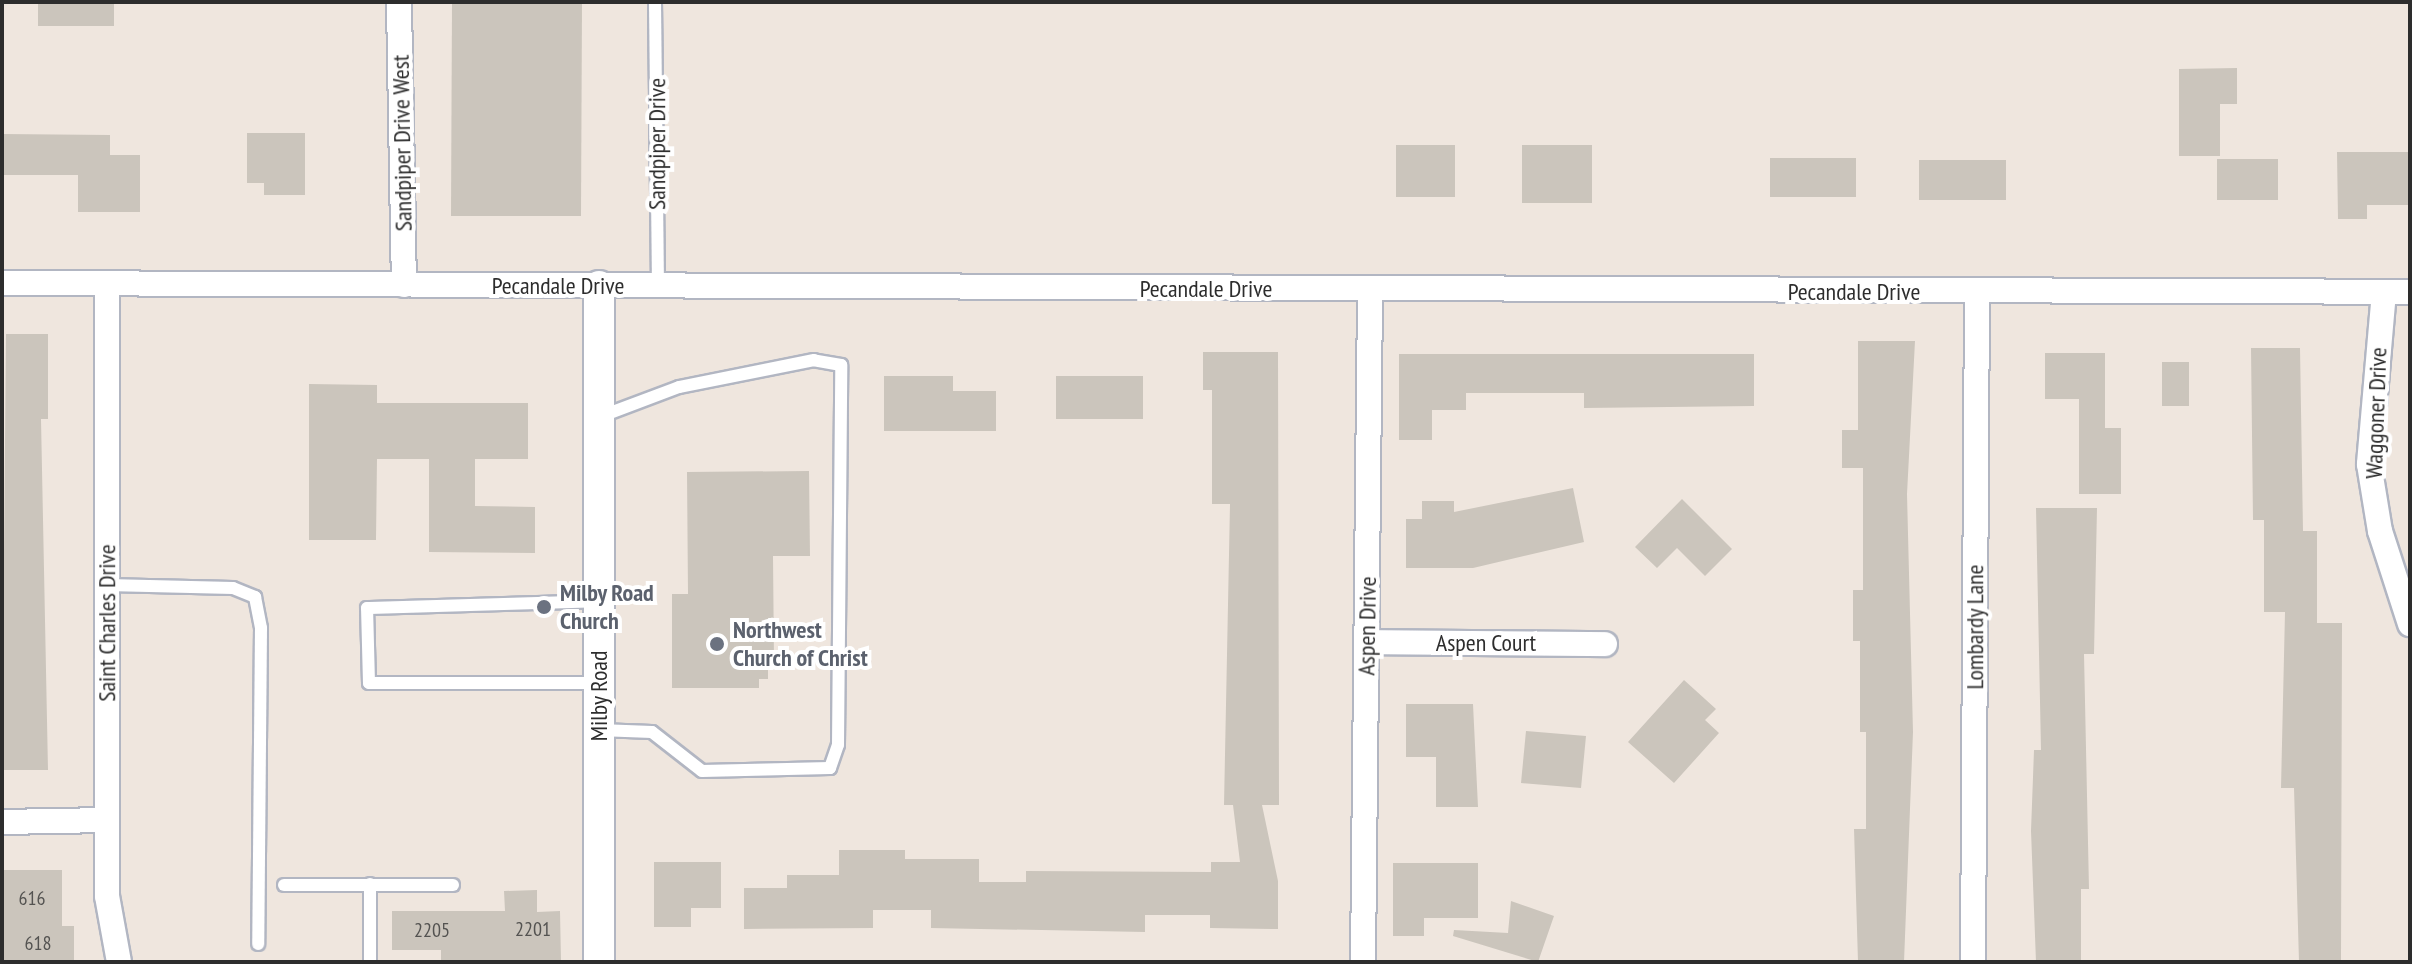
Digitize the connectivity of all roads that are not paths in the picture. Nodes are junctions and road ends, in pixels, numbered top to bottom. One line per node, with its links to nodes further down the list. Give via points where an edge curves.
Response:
1 (399, 2): 5 (street, Sandpiper Drive West)
2 (655, 2): 7 (lane, Sandpiper Drive)
3 (2, 283): 4 (street, Pecandale Drive)
4 (107, 283): 5 (street, Pecandale Drive); 13 (street, Saint Charles Drive)
5 (404, 285): 6 (street, Pecandale Drive)
6 (599, 286): 7 (street, Pecandale Drive); 12 (street, Milby Road)
7 (658, 286): 8 (street, Pecandale Drive)
8 (1370, 290): 11 (street, Pecandale Drive); 16 (street, Aspen Drive)
9 (2384, 292): 10 (street, Pecandale Drive); 11 (street, Pecandale Drive); 15 (street, Waggoner Drive, via 2369,464 2380,531)
10 (2410, 292)
11 (1977, 293): 30 (street, Lombardy Lane)
12 (599, 418): 14 (street, Milby Road); 19 (lane, via 679,387 814,360 841,365 838,745 830,768 702,771 652,732)
13 (107, 585): 20 (street, Saint Charles Drive); 25 (lane, via 233,588 255,597 261,628)
14 (599, 601): 18 (street, Milby Road); 18 (lane, via 367,608 369,683)
15 (2410, 624)
16 (1367, 642): 17 (street, Aspen Court); 29 (street, Aspen Drive)
17 (1605, 644)
18 (599, 683): 19 (street, Milby Road)
19 (599, 730): 28 (street, Milby Road)
20 (107, 820): 21 (street); 26 (street, Saint Charles Drive, via 107,896)
21 (2, 822)
22 (370, 884): 23 (lane); 24 (lane); 27 (lane)
23 (284, 885)
24 (453, 885)
25 (258, 944)
26 (119, 962)
27 (370, 962)
28 (599, 962)
29 (1363, 962)
30 (1973, 962)

